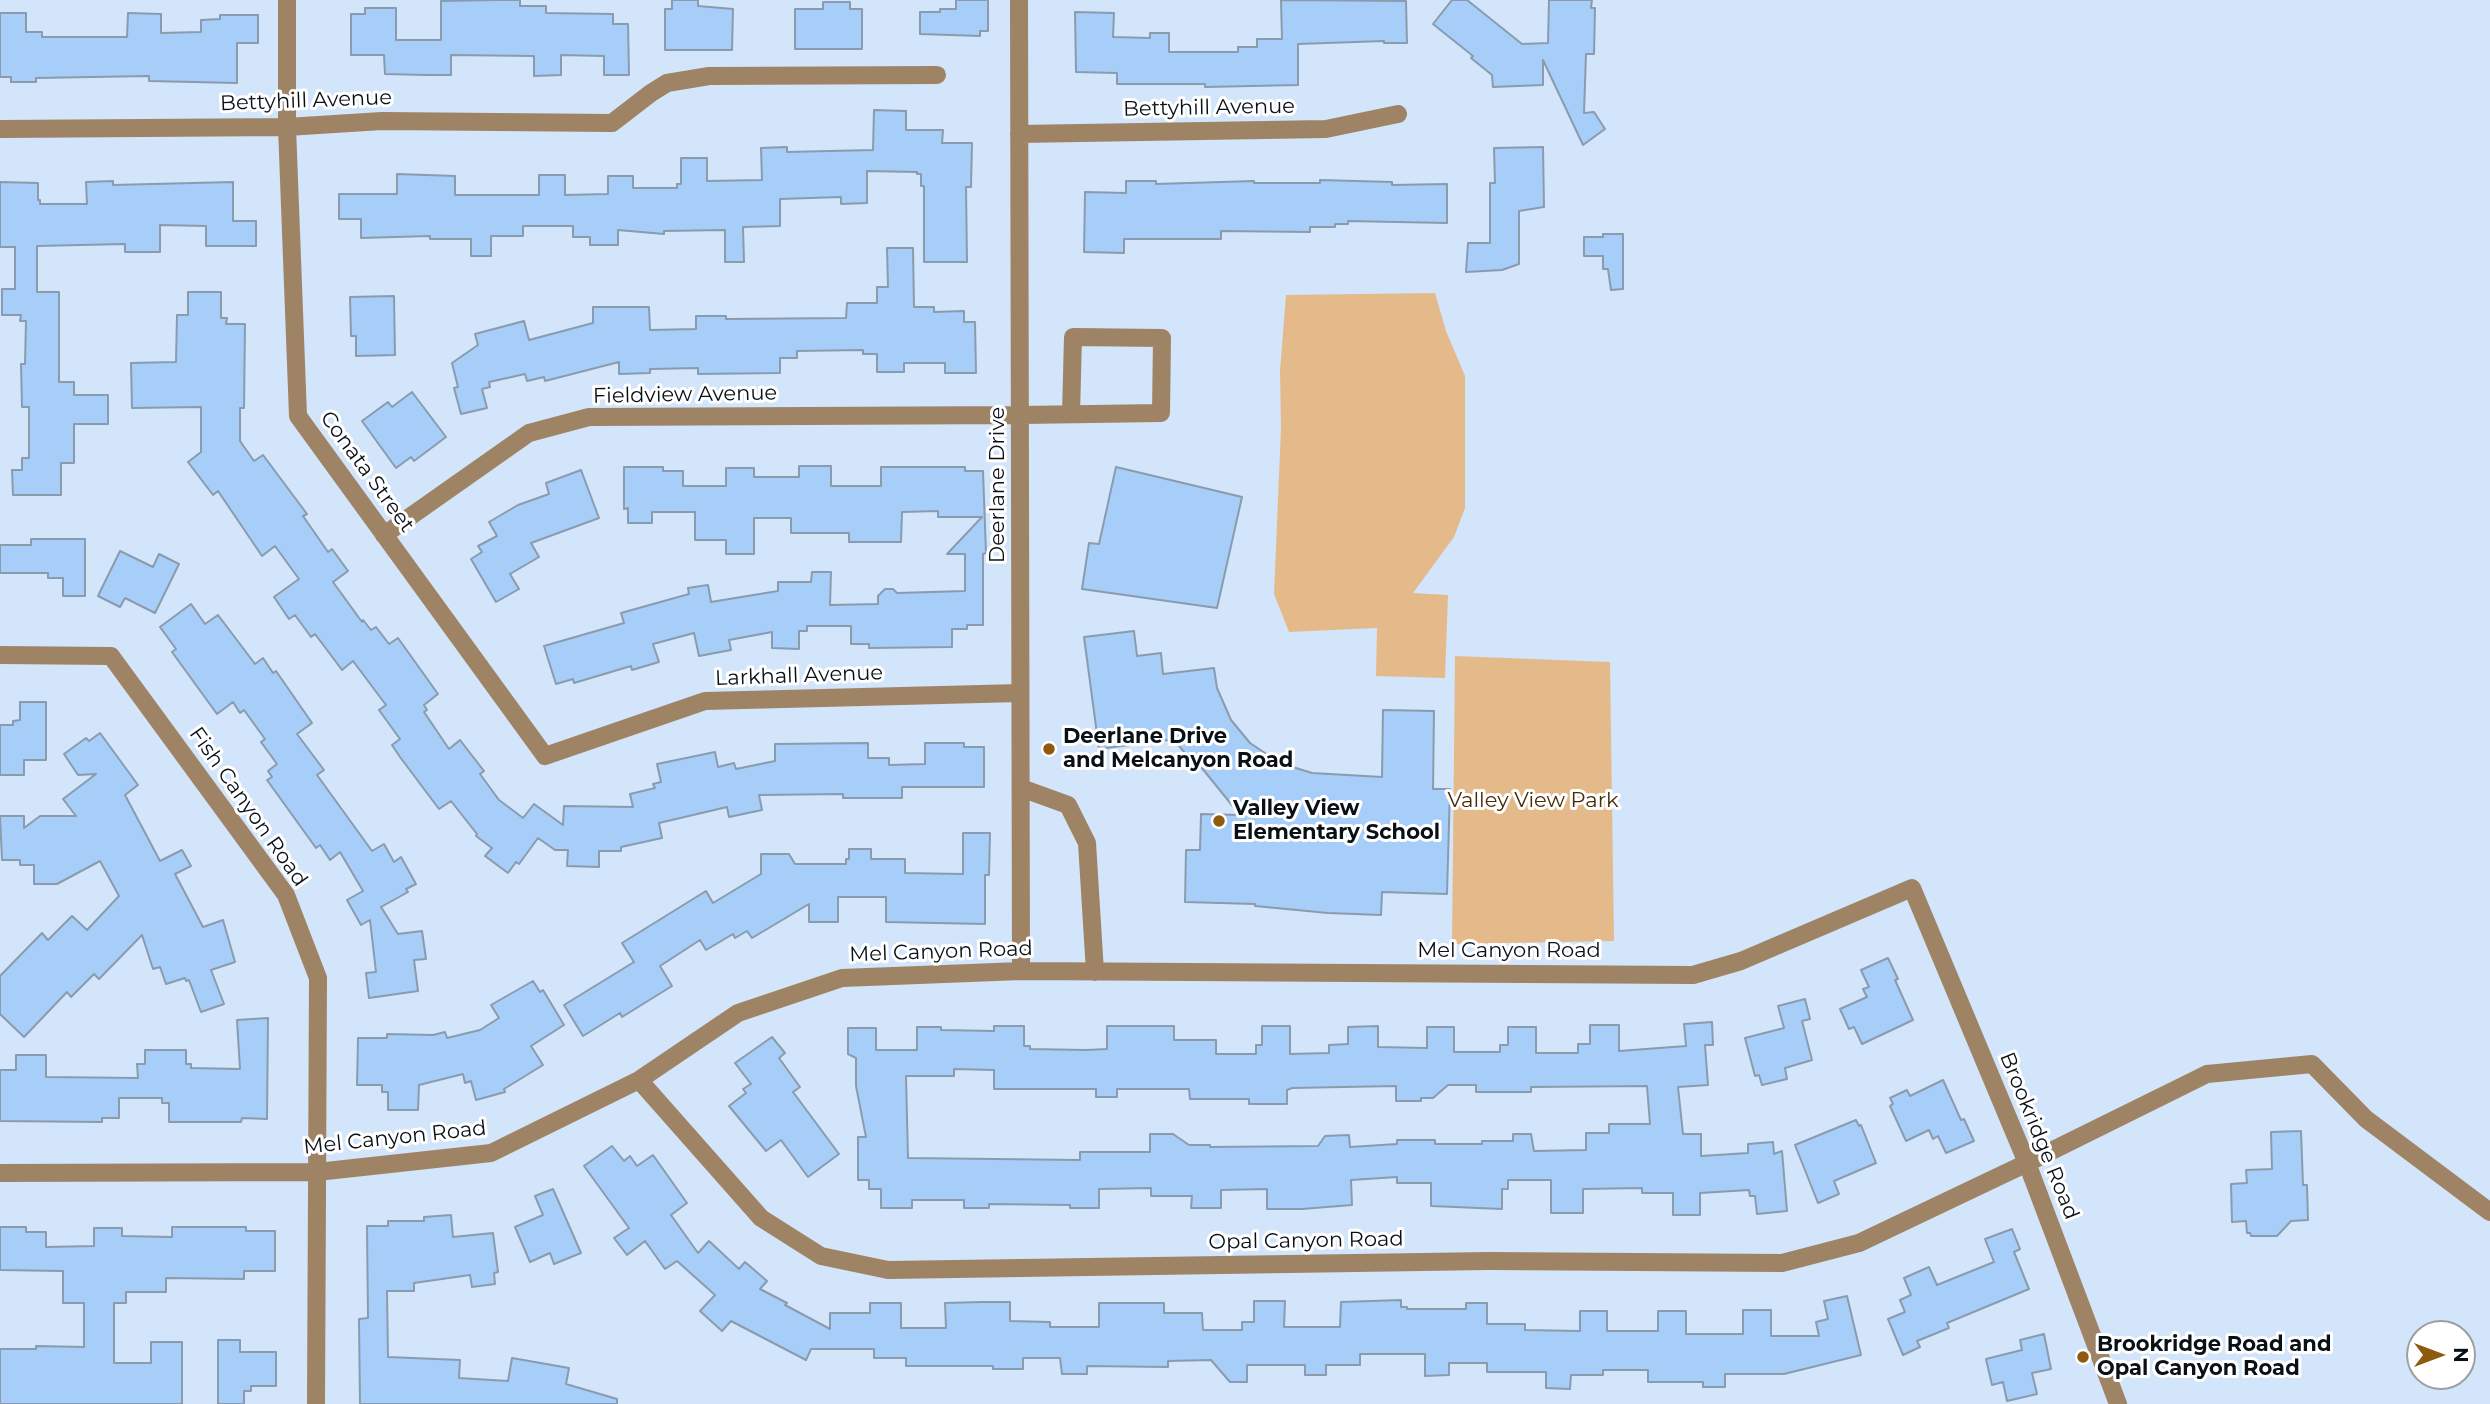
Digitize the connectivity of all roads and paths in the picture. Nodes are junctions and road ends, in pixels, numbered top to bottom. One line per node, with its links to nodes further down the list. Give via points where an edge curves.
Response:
1 (286, 0): 5 (street, Conata Street)
2 (1019, 0): 7 (street, Deerlane Drive)
3 (937, 75): 5 (street, Bettyhill Avenue, via 709,75 667,83 612,124 382,121)
4 (1398, 114): 7 (street, Bettyhill Avenue, via 1326,129)
5 (287, 127): 6 (street, Bettyhill Avenue); 10 (street, Conata Street, via 298,416)
6 (0, 129)
7 (1019, 134): 9 (street, Deerlane Drive)
8 (1071, 414): 8 (street, Fieldview Avenue, via 1161,412 1162,338 1073,337); 9 (street, Fieldview Avenue)
9 (1021, 415): 10 (street, Fieldview Avenue, via 589,417 528,433); 12 (street, Deerlane Drive)
10 (384, 535): 13 (street, Conata Street)
11 (0, 655): 20 (street, Fish Canyon Road, via 111,656 286,895 318,978)
12 (1020, 693): 13 (street, Larkhall Avenue, via 705,701); 14 (street, Deerlane Drive)
13 (545, 756)
14 (1021, 788): 16 (street, Deerlane Drive); 17 (street, via 1068,805 1087,843)
15 (1912, 888): 17 (street, Mel Canyon Road, via 1741,961 1693,975); 19 (street, Brookridge Road)
16 (1021, 971): 17 (street, Mel Canyon Road); 18 (street, Mel Canyon Road, via 842,978 738,1013)
17 (1096, 972)
18 (639, 1080): 19 (street, Opal Canyon Road, via 761,1218 821,1256 888,1270 1489,1261 1782,1263 1859,1243); 20 (street, Mel Canyon Road, via 491,1153)
19 (2027, 1163): 22 (street, Opal Canyon Road, via 2207,1074 2312,1065 2366,1119); 24 (street, Brookridge Road)
20 (317, 1172): 21 (street, Mel Canyon Road); 23 (street, Fish Canyon Road)
21 (0, 1173)
22 (2490, 1212)
23 (316, 1404)
24 (2118, 1404)

